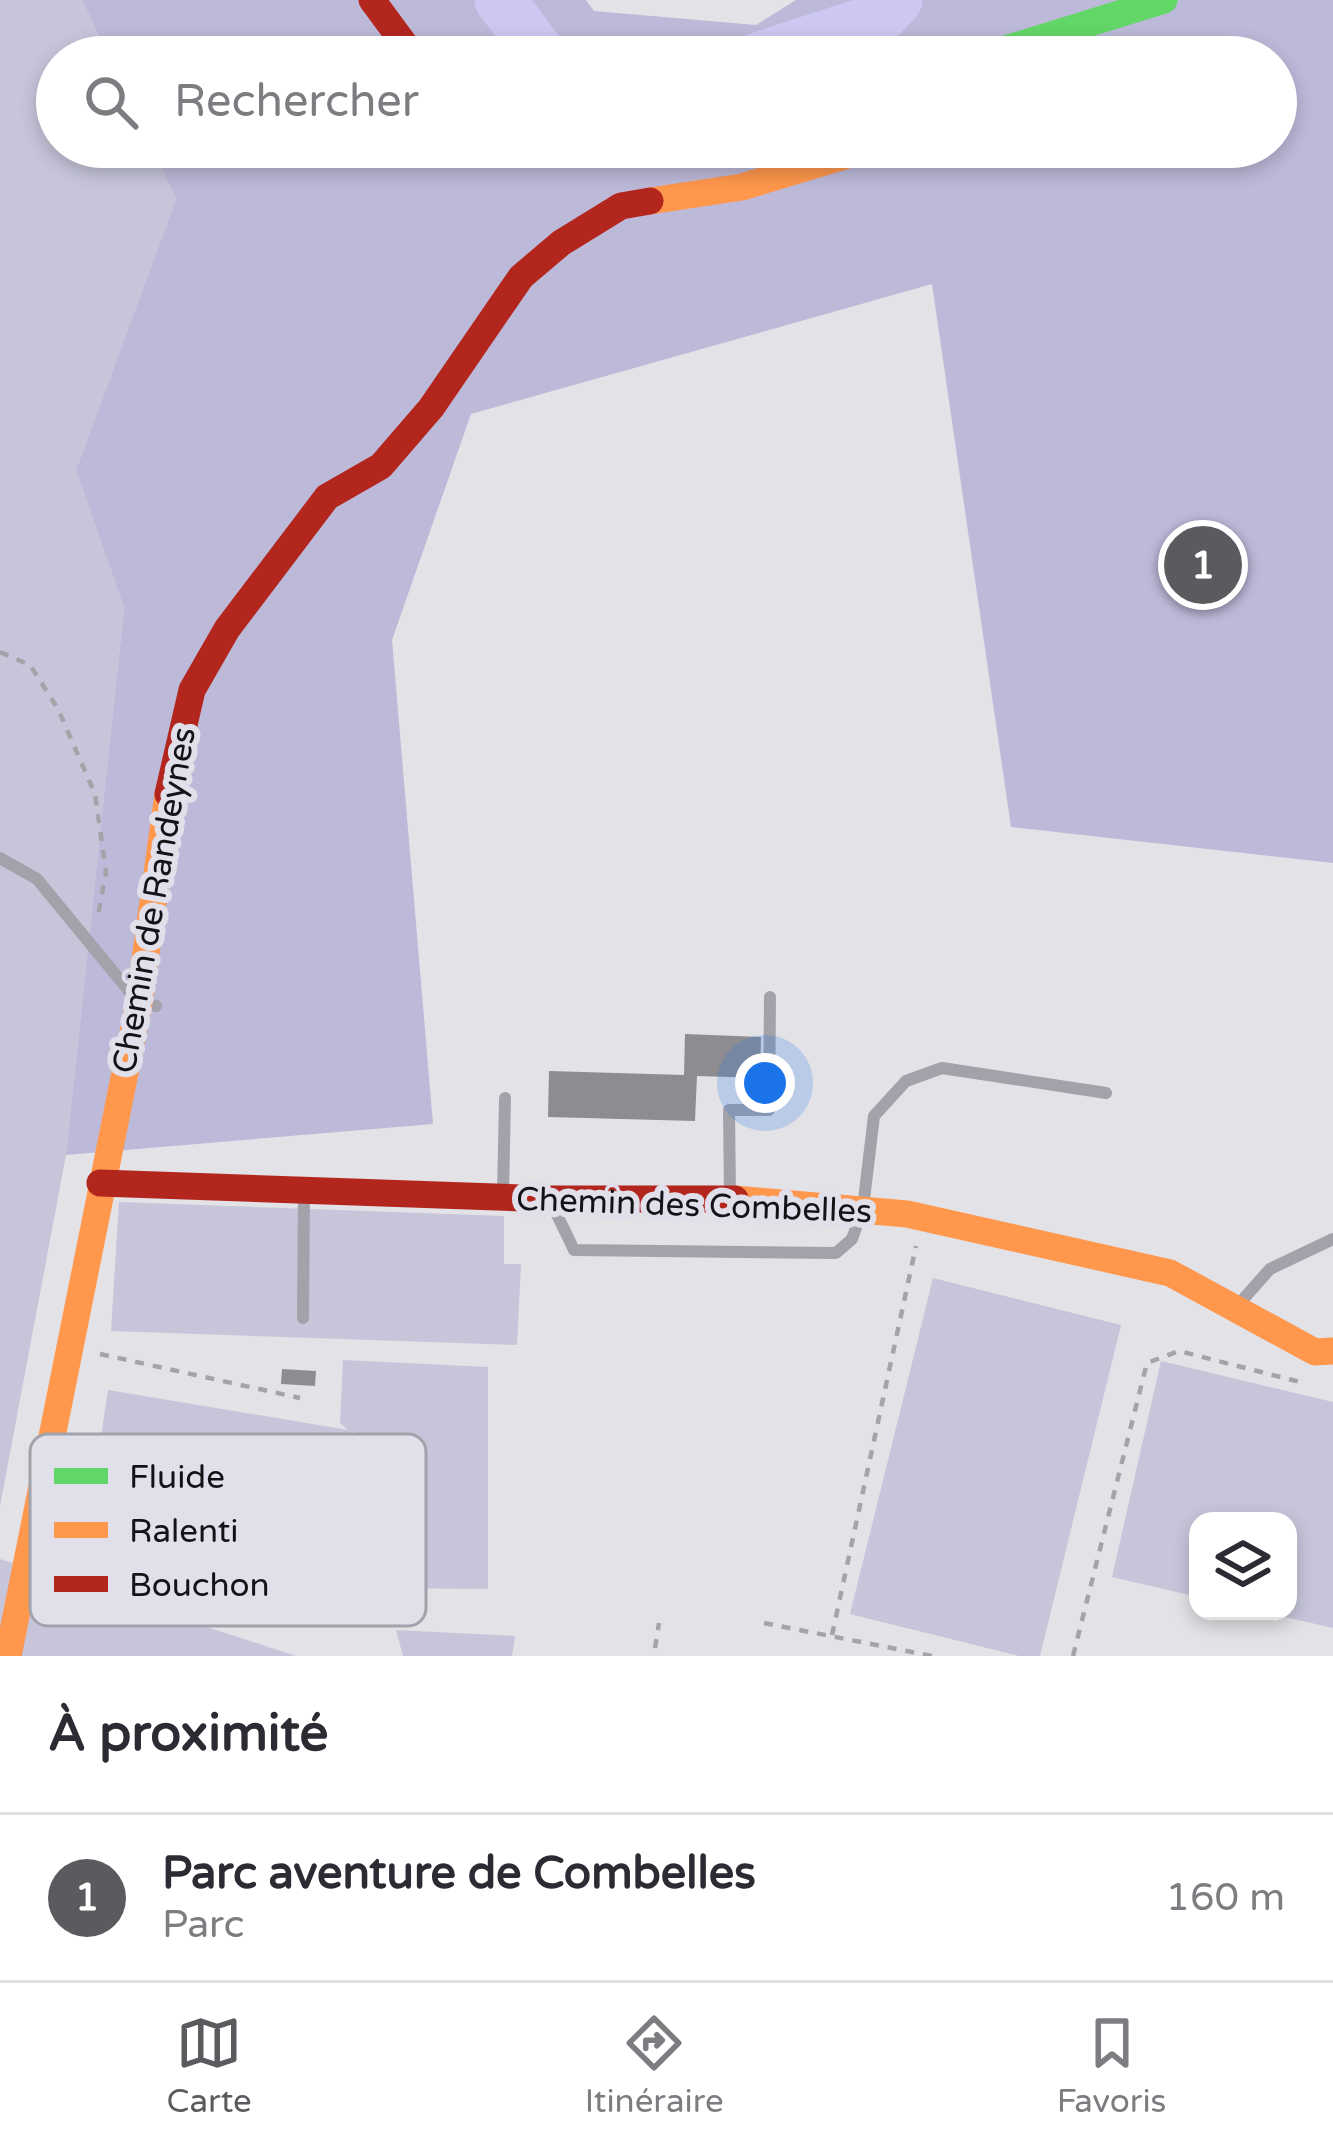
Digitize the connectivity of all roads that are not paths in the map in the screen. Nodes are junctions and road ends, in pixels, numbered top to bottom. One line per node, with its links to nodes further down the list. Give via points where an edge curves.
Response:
1 (372, 0): 3 (street)
2 (1164, 0): 4 (street)
3 (399, 36)
4 (1048, 36)
5 (805, 168): 8 (street, Chemin de Randeynes, via 621,206 561,243 521,277 381,466 327,497 226,629 192,690 172,766)
6 (0, 858): 8 (lane, via 37,879 92,951)
7 (770, 997): 15 (lane, via 769,1110 729,1110)
8 (148, 1005): 11 (street, Chemin de Randeynes)
9 (1106, 1093): 16 (lane, via 942,1068 906,1081 874,1116)
10 (505, 1099): 13 (lane)
11 (100, 1183): 12 (street, Chemin des Combelles); 21 (street, Chemin de Randeynes)
12 (304, 1189): 13 (street, Chemin des Combelles); 19 (lane)
13 (503, 1196): 14 (street, Chemin des Combelles)
14 (550, 1198): 15 (street, Chemin des Combelles); 16 (lane, via 574,1250 836,1253 852,1239)
15 (730, 1199): 16 (street, Chemin des Combelles)
16 (863, 1208): 18 (street, Chemin des Combelles, via 1170,1273)
17 (1333, 1239): 18 (lane, via 1270,1269)
18 (1235, 1308): 20 (street, Chemin des Combelles, via 1315,1352)
19 (303, 1318)
20 (1333, 1352)
21 (54, 1434)
22 (30, 1550): 23 (street, Chemin de Randeynes)
23 (8, 1656)

